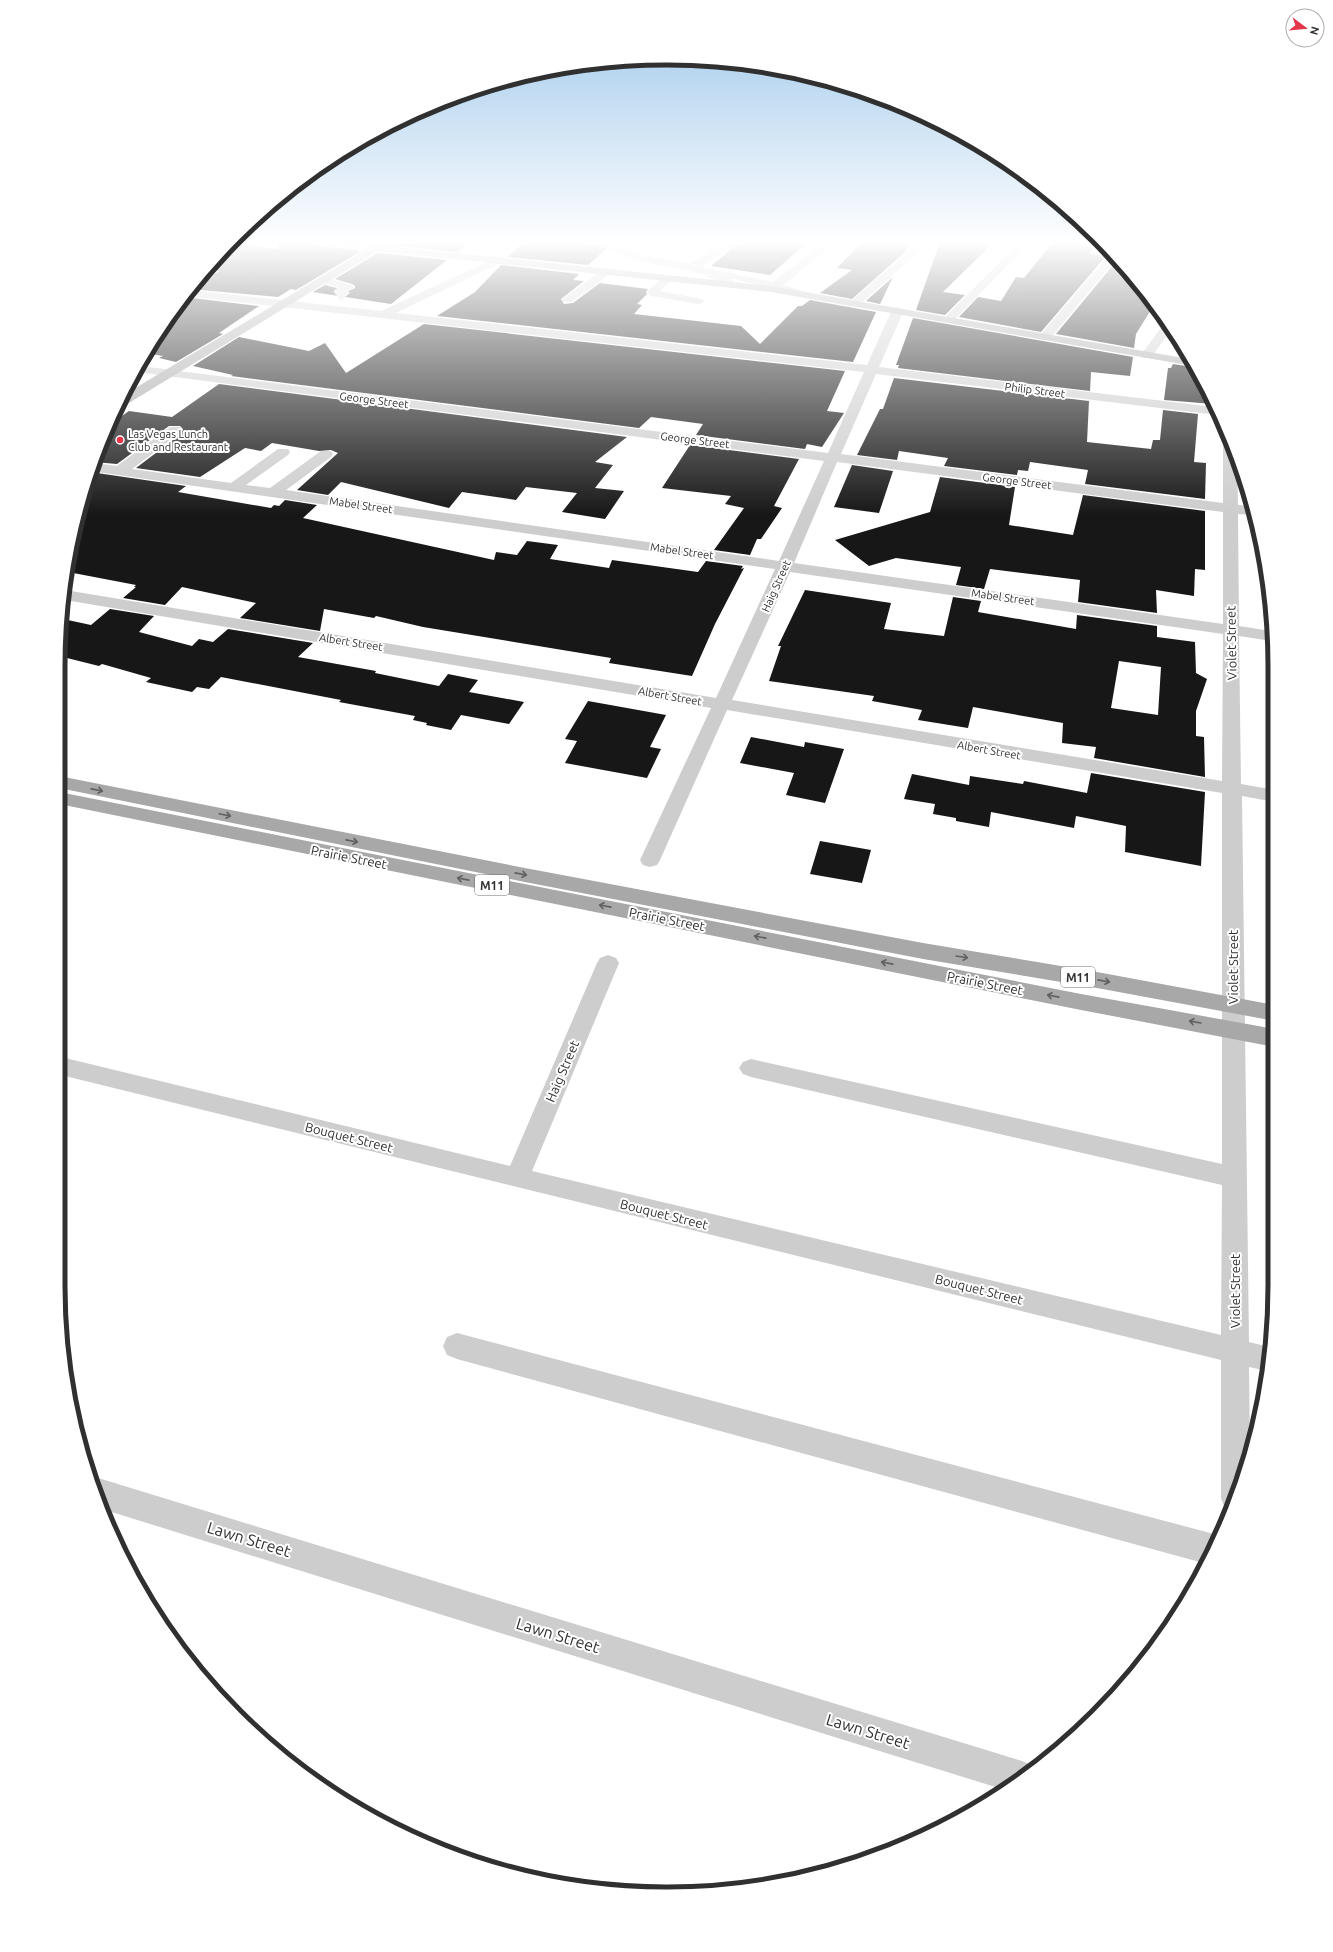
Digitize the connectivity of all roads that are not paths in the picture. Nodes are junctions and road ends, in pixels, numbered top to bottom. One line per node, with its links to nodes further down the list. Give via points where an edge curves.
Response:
1 (235, 333): 12 (main road)
2 (548, 333): 11 (street, Philip Street)
3 (889, 333): 11 (street, Haig Street)
4 (1023, 333): 7 (main road)
5 (1048, 333): 7 (street)
6 (1163, 333): 8 (street)
7 (1045, 337): 8 (main road)
8 (1147, 355): 9 (main road)
9 (1185, 362)
10 (144, 370): 12 (street, George Street)
11 (873, 371): 14 (street, Philip Street); 19 (street, Haig Street)
12 (168, 373): 13 (main road); 19 (street, George Street)
13 (129, 396)
14 (1211, 410)
15 (175, 430): 21 (street)
16 (283, 452): 22 (street)
17 (330, 455): 23 (street)
18 (1230, 457): 24 (street, Violet Street)
19 (833, 458): 24 (street, George Street); 26 (street, Haig Street)
20 (99, 468): 21 (street, Mabel Street)
21 (120, 471): 22 (street, Mabel Street)
22 (234, 487): 23 (street, Mabel Street)
23 (278, 493): 26 (street, Mabel Street)
24 (1230, 508): 25 (street, George Street); 28 (street, Violet Street)
25 (1248, 510)
26 (785, 565): 28 (street, Mabel Street); 30 (street, Haig Street)
27 (69, 596): 30 (street, Albert Street)
28 (1231, 630): 29 (street, Mabel Street); 32 (street, Violet Street)
29 (1267, 635)
30 (722, 704): 32 (street, Albert Street); 35 (street, Haig Street)
31 (65, 783): 37 (main road, Prairie Street / M11, one-way to 37, via 923,951)
32 (1232, 789): 33 (street, Albert Street); 37 (street, Violet Street)
33 (1268, 795)
34 (65, 799): 39 (main road, Prairie Street / M11, one-way to 34, via 1065,999)
35 (650, 860)
36 (608, 963): 44 (street, Haig Street)
37 (1233, 1006): 38 (main road, Prairie Street / M11); 39 (street, Violet Street)
38 (1268, 1013)
39 (1233, 1030): 40 (main road, Prairie Street / M11); 43 (street, Violet Street)
40 (1268, 1037)
41 (65, 1067): 44 (street, Bouquet Street)
42 (751, 1068): 43 (street)
43 (1234, 1177): 46 (street, Violet Street)
44 (517, 1178): 46 (street, Bouquet Street)
45 (458, 1346): 50 (street)
46 (1235, 1351): 47 (street, Bouquet Street); 48 (street, Violet Street)
47 (1264, 1358)
48 (1236, 1479)
49 (103, 1494): 51 (street, Lawn Street)
50 (1208, 1548)
51 (1015, 1776)

